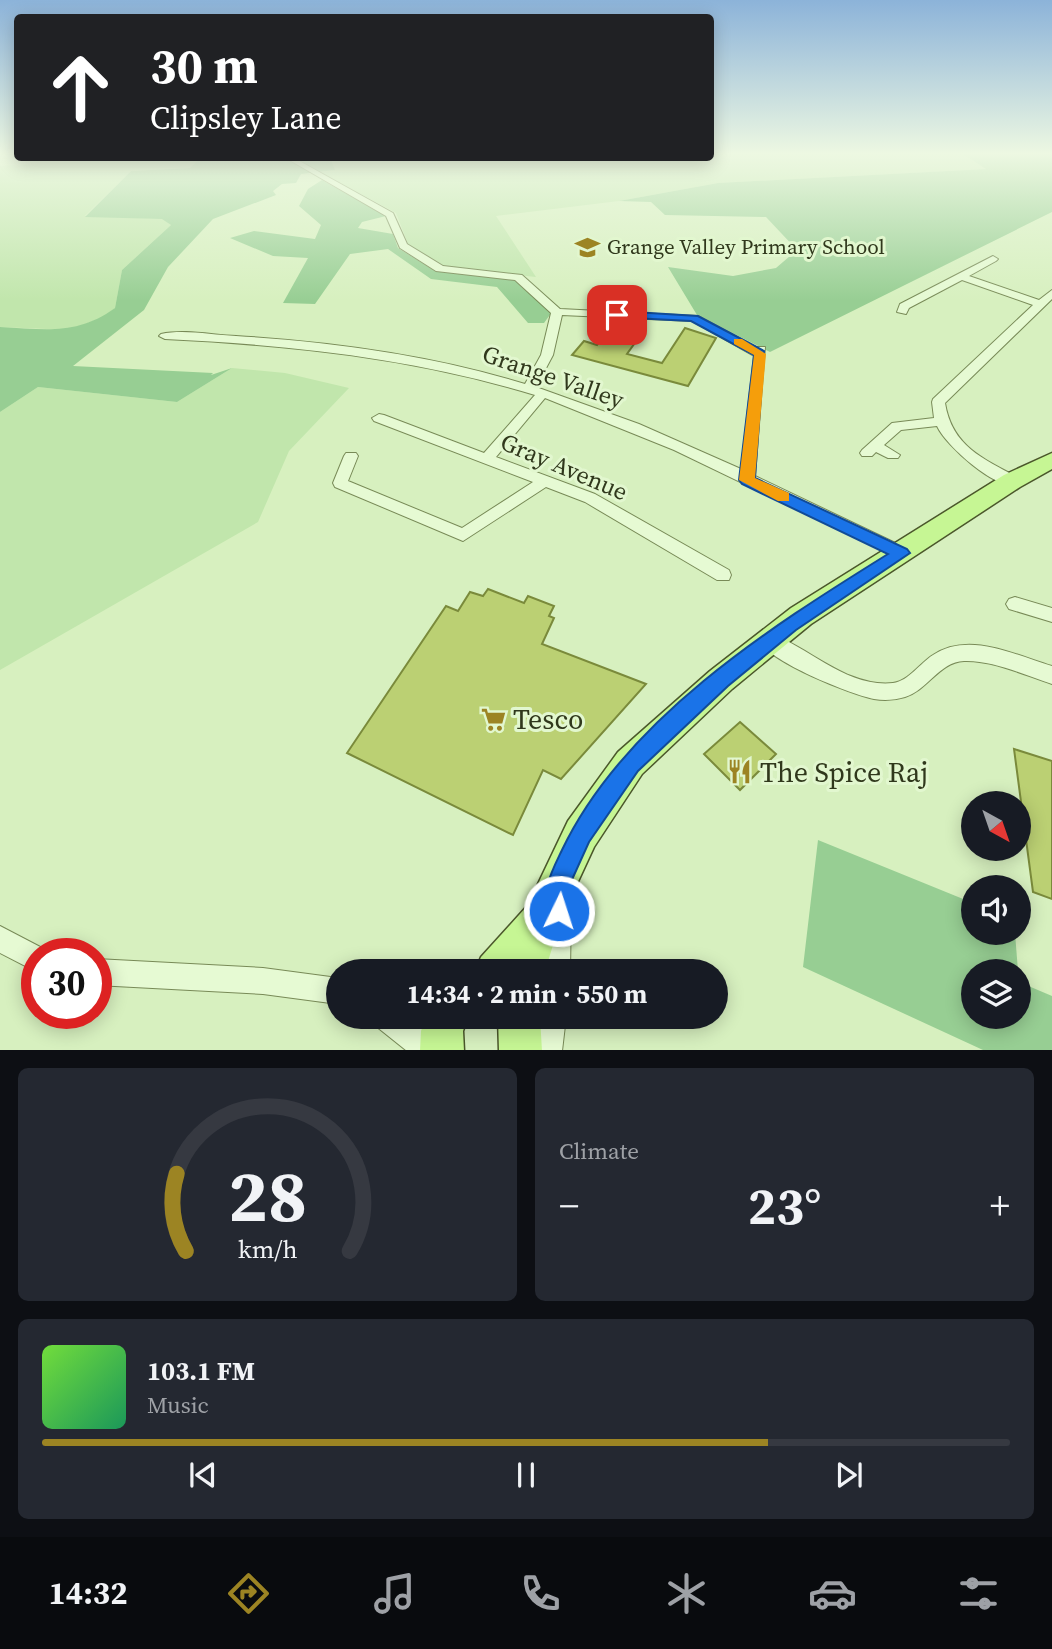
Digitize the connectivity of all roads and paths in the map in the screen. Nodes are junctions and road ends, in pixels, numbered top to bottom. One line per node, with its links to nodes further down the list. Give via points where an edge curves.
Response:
1 (369, 203): 6 (street, via 390,215 403,246 440,269 518,277)
2 (993, 259): 3 (street)
3 (961, 276): 5 (street); 7 (street, via 904,306)
4 (1052, 293): 5 (street)
5 (1041, 304): 12 (street, via 938,402)
6 (557, 312): 9 (street, via 547,355); 17 (street, via 694,318 760,351)
7 (902, 314)
8 (165, 336): 9 (street, Grange Valley, via 334,346)
9 (529, 388): 10 (street, Grange Valley)
10 (543, 393): 15 (street); 17 (street, Grange Valley, via 597,412)
11 (380, 418): 15 (street, Gray Avenue)
12 (939, 422): 13 (street, via 897,426 871,449); 19 (street, via 954,444)
13 (893, 455)
14 (351, 456): 18 (street, via 340,483 463,535)
15 (487, 459): 18 (street, Gray Avenue)
16 (1052, 460): 19 (main road)
17 (747, 480): 20 (street, Grange Valley)
18 (545, 481): 21 (street, Gray Avenue, via 590,498)
19 (1012, 481): 20 (main road)
20 (902, 553): 24 (main road)
21 (723, 575)
22 (1015, 604): 23 (street)
23 (1048, 608)
24 (769, 641): 25 (street, via 805,663 885,693 906,688 955,653 972,653); 26 (main road, via 630,763 587,825)
25 (1052, 675)
26 (551, 898): 29 (main road); 30 (main road); 31 (street)
27 (0, 939): 28 (street)
28 (21, 950)
29 (504, 959)
30 (529, 959)
31 (556, 959)
32 (112, 973): 33 (street, via 263,981)
33 (326, 989)
34 (402, 1029): 38 (street)
35 (443, 1029): 39 (main road)
36 (522, 1029): 40 (main road)
37 (551, 1029): 41 (street)
38 (428, 1050)
39 (442, 1050)
40 (521, 1050)
41 (548, 1050)

